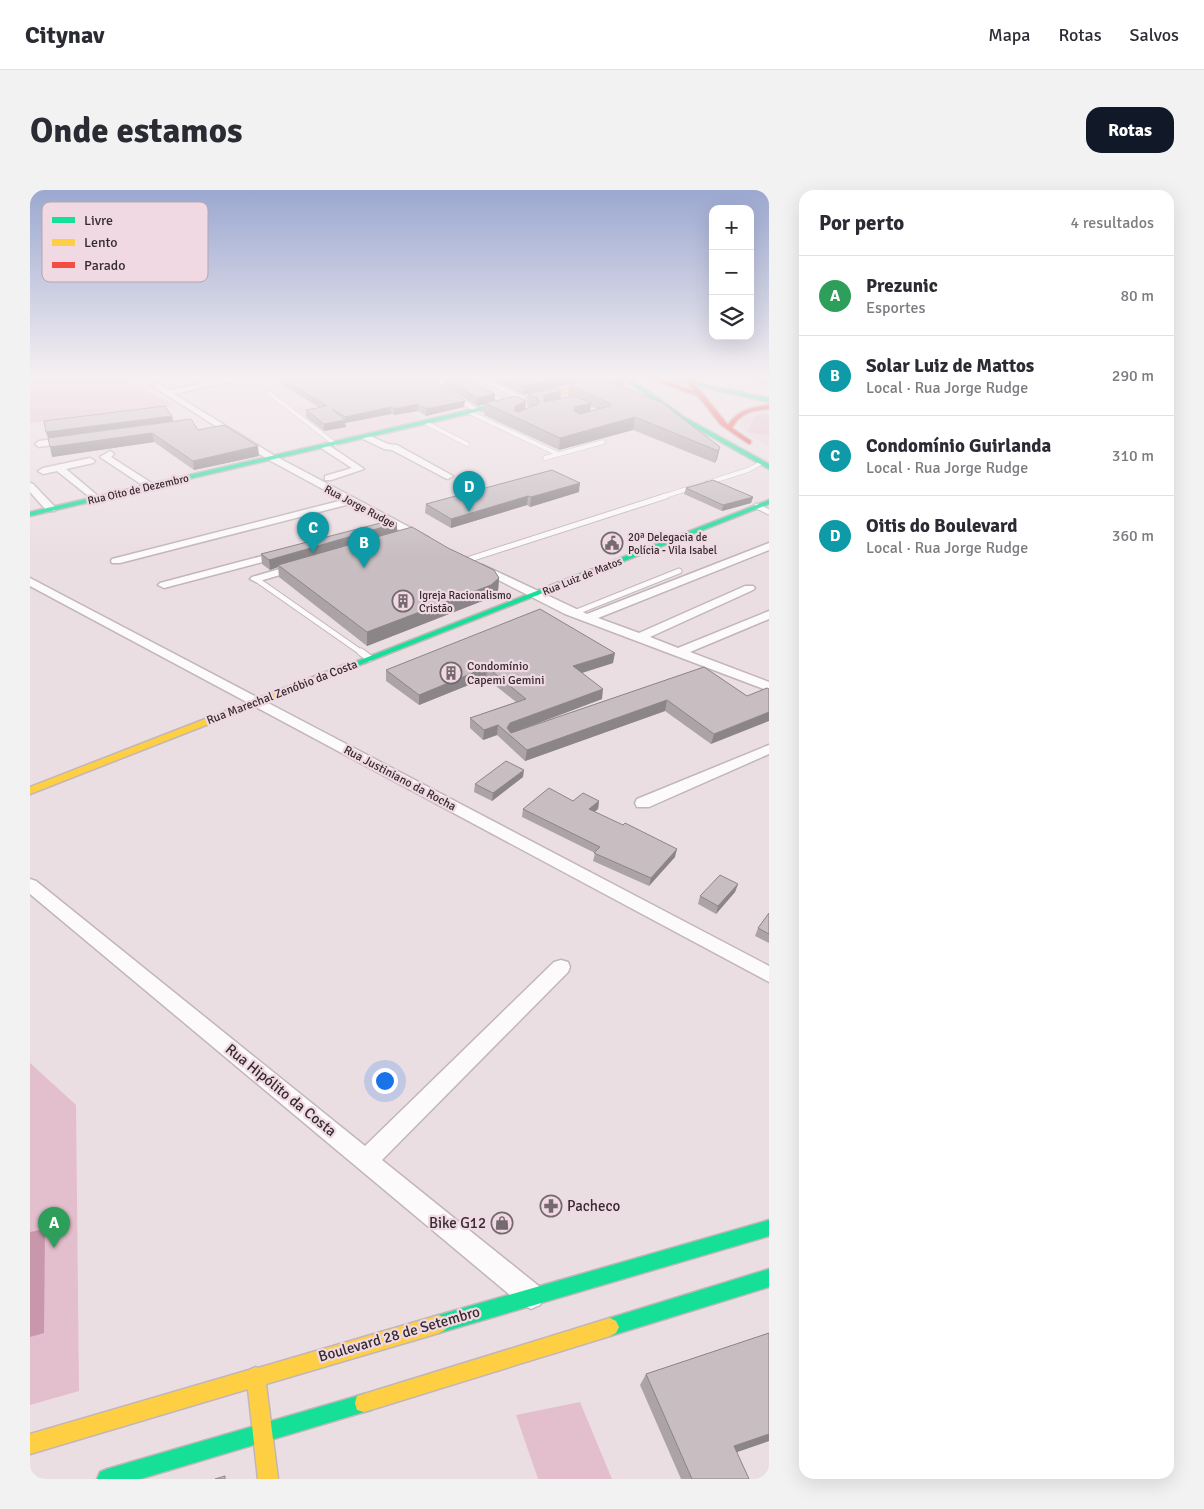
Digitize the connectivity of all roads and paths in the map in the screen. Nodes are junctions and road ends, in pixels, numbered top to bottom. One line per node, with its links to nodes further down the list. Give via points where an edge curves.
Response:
1 (238, 437): 17 (street, Rua Jorge Rudge)
2 (325, 437): 11 (lane)
3 (366, 437): 11 (street, Rua Oito de Dezembro); 23 (street, via 387,448 394,447)
4 (454, 437): 12 (lane)
5 (525, 437): 16 (lane)
6 (716, 437): 20 (street)
7 (742, 437): 14 (street)
8 (77, 439): 10 (street)
9 (603, 442): 16 (lane)
10 (39, 444)
11 (335, 444): 13 (street, Rua Oito de Dezembro)
12 (467, 444)
13 (324, 446): 17 (street, Rua Oito de Dezembro); 24 (street, via 359,469)
14 (756, 446)
15 (110, 454): 26 (street, via 104,457)
16 (558, 454): 18 (lane)
17 (272, 458): 26 (street, Rua Oito de Dezembro); 28 (street, Rua Jorge Rudge)
18 (545, 458)
19 (90, 461): 21 (street)
20 (765, 465): 41 (lane)
21 (59, 468): 22 (street); 27 (street)
22 (43, 471)
23 (448, 476)
24 (328, 478)
25 (30, 486): 31 (street)
26 (150, 486): 27 (street, Rua Oito de Dezembro)
27 (96, 499): 31 (street, Rua Oito de Dezembro)
28 (349, 501): 34 (street, Rua Jorge Rudge); 42 (street)
29 (769, 502): 30 (street, Rua Luiz de Matos)
30 (757, 506): 32 (lane); 49 (street, Rua Luiz de Matos)
31 (51, 509): 33 (street, Rua Oito de Dezembro)
32 (769, 512)
33 (30, 514)
34 (394, 524): 35 (street); 36 (street, Rua Jorge Rudge)
35 (379, 528)
36 (413, 533): 37 (street); 38 (street, Rua Jorge Rudge)
37 (394, 538)
38 (436, 545)
39 (769, 546): 52 (street)
40 (295, 550): 47 (street)
41 (463, 558): 49 (street)
42 (116, 561)
43 (311, 563): 45 (street)
44 (679, 571): 50 (lane)
45 (256, 579): 55 (lane)
46 (30, 581): 57 (street, Rua Justiniano da Rocha)
47 (164, 585)
48 (749, 588): 53 (street)
49 (535, 596): 50 (street); 55 (street, Rua Marechal Zenóbio da Costa)
50 (574, 613): 52 (street)
51 (769, 615): 54 (street)
52 (586, 618): 53 (street)
53 (638, 638): 54 (street)
54 (677, 653): 56 (street, via 704,667)
55 (369, 658): 57 (street, Rua Marechal Zenóbio da Costa)
56 (769, 687)
57 (257, 701): 59 (street, Rua Marechal Zenóbio da Costa); 63 (street, Rua Justiniano da Rocha)
58 (769, 749): 60 (street)
59 (30, 791)
60 (643, 803)
61 (30, 884): 64 (street, Rua Hipólito da Costa)
62 (561, 967): 64 (street)
63 (769, 976)
64 (366, 1160): 67 (street, Rua Hipólito da Costa)
65 (769, 1228): 67 (street, Boulevard 28 de Setembro)
66 (769, 1278): 69 (street)
67 (531, 1296): 68 (street, Boulevard 28 de Setembro)
68 (256, 1376): 69 (street); 70 (street, Boulevard 28 de Setembro)
69 (262, 1434): 71 (street); 72 (street)
70 (30, 1444)
71 (107, 1479)
72 (268, 1479)

